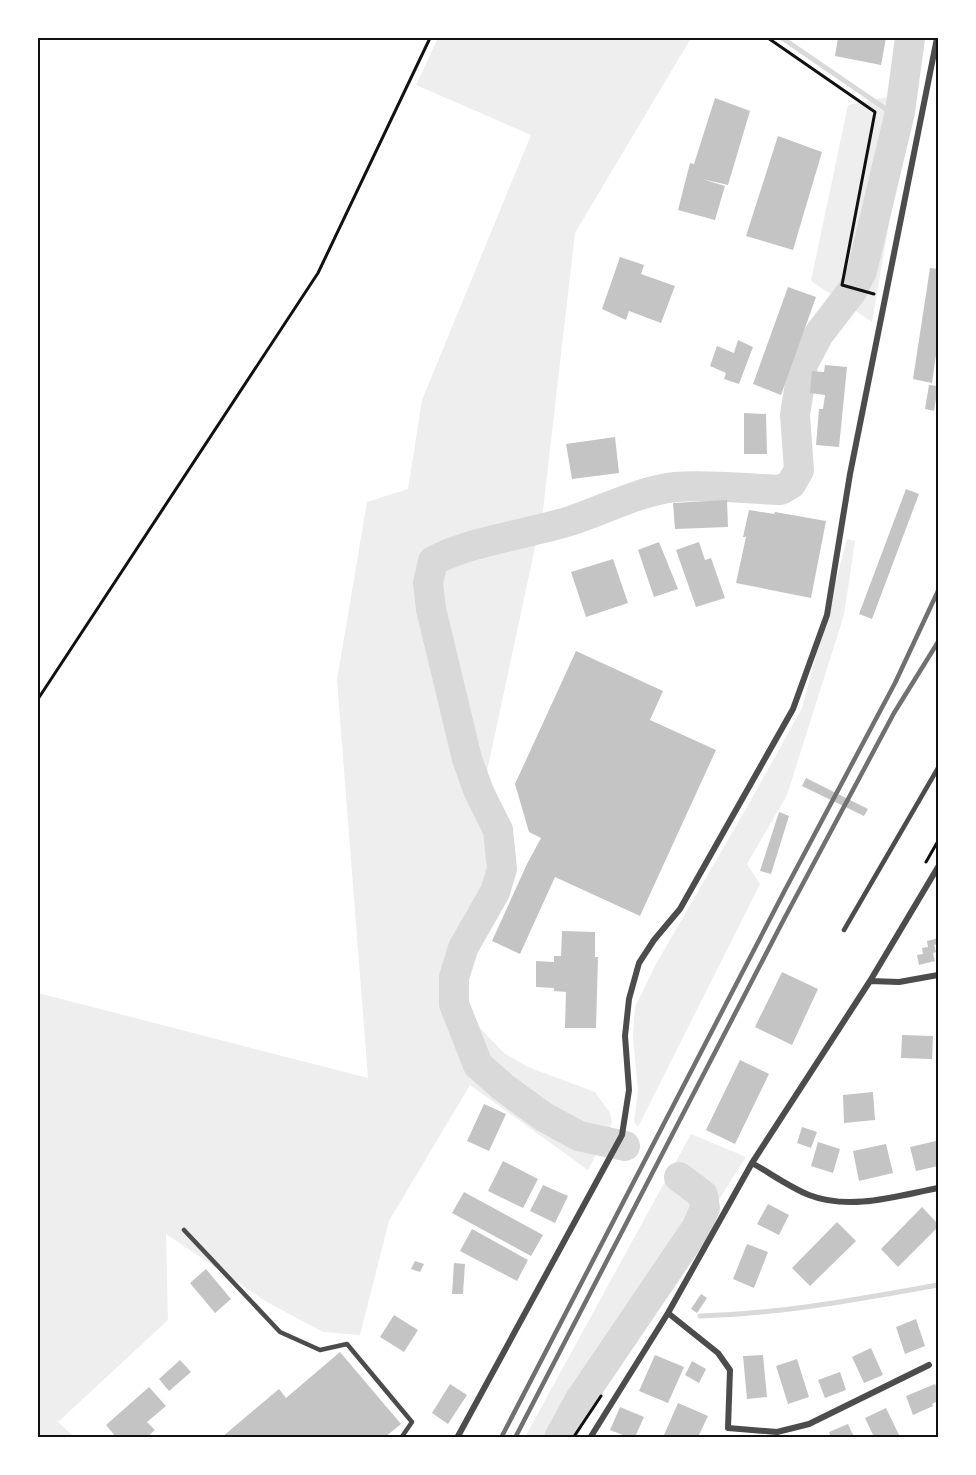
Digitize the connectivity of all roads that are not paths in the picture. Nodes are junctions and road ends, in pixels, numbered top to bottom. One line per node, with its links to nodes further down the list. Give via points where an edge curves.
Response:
1 (937, 38): 13 (street, via 850,474 827,615 793,709 680,909 639,963 629,999 625,1036 629,1090 622,1135)
2 (938, 771): 4 (lane)
3 (939, 867): 6 (street)
4 (844, 930)
5 (939, 975): 6 (street, via 899,982)
6 (870, 981): 7 (street)
7 (752, 1163): 8 (street, via 810,1195 839,1201 870,1201); 10 (street)
8 (939, 1188)
9 (184, 1230): 12 (lane, via 280,1332 320,1350 347,1344 412,1422)
10 (668, 1313): 11 (street, via 718,1353 730,1370 728,1428 777,1432 809,1424); 14 (street)
11 (929, 1365)
12 (401, 1437)
13 (457, 1437)
14 (590, 1437)

